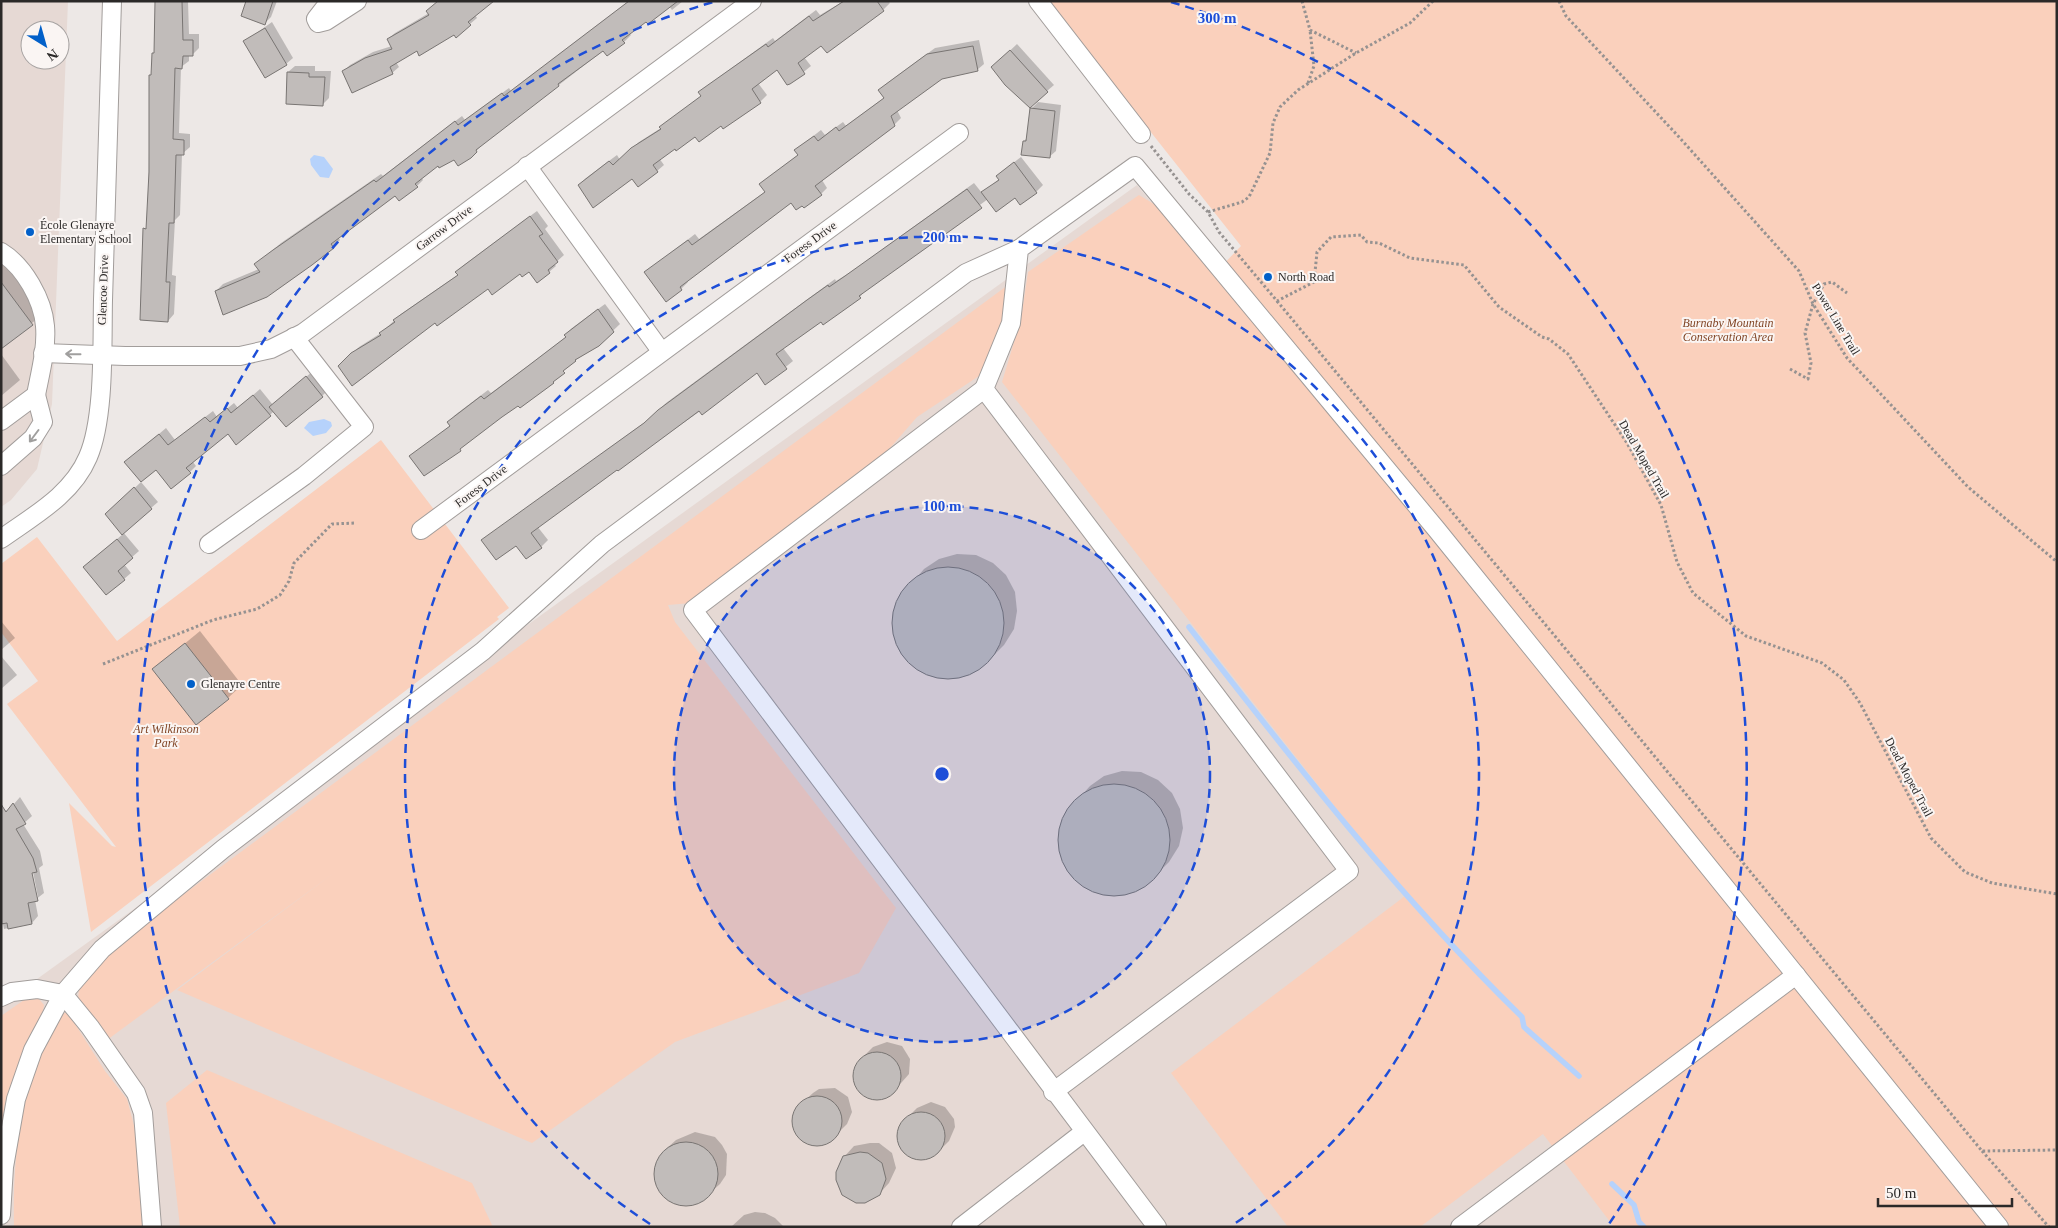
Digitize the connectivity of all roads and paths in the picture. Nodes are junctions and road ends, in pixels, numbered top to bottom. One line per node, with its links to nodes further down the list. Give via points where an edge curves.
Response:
1 (112, 1): 24 (street, Glencoe Drive)
2 (330, 1): 3 (street, via 316,19 318,23)
3 (357, 1)
4 (752, 1): 14 (street, Garrow Drive)
5 (1038, 1): 13 (street)
6 (1302, 1): 9 (path)
7 (1434, 1): 10 (path, via 1410,22)
8 (1559, 1): 20 (path, Power Line Trail, via 1566,16 1798,271)
9 (1310, 30): 10 (path); 11 (path, via 1314,66)
10 (1356, 53): 11 (path)
11 (1308, 84): 15 (path, via 1280,107 1273,123 1270,153 1249,197)
12 (959, 132): 22 (street, Foress Drive)
13 (1141, 134): 15 (path, via 1189,194)
14 (527, 166): 21 (street, Garrow Drive); 22 (street)
15 (1208, 212): 19 (path, via 1219,232)
16 (1019, 249): 26 (street, via 1011,323); 37 (street, via 1135,166 1437,530); 38 (street, via 966,273 602,544 483,651 223,849 102,949)
17 (1, 252): 23 (street, via 26,277 37,296 45,326)
18 (1847, 293): 20 (path, via 1832,282 1824,284)
19 (1277, 301): 36 (path, Dead Moped Trail, via 1314,282 1317,252 1330,237 1361,235 1367,242 1378,242 1410,258 1464,265 1499,307 1568,354 1628,443 1661,505 1676,562 1693,593 1746,636 1822,663 1844,680 1860,703 1931,838 1964,872 1992,883); 43 (path)
20 (1813, 304): 25 (path, via 1805,333 1811,363 1808,379); 34 (path, Power Line Trail, via 1847,358 1919,438 1968,487)
21 (294, 337): 24 (street, Garrow Drive, via 271,348 240,356); 33 (street, via 364,427 304,476)
22 (662, 351): 31 (street, Foress Drive)
23 (43, 353): 24 (street, Garrow Drive, one-way to 23); 27 (street)
24 (102, 355): 32 (street, Glencoe Drive, via 97,430 88,458 59,498)
25 (1790, 369)
26 (984, 389): 40 (street, via 693,610); 40 (street, via 1349,870)
27 (36, 395): 28 (street); 29 (street, one-way to 29, via 43,422 33,438)
28 (1, 421)
29 (1, 466)
30 (356, 523): 35 (path, via 332,524 294,563 289,581 280,595 268,603 213,620)
31 (421, 530)
32 (1, 539)
33 (209, 544)
34 (2057, 562)
35 (103, 664)
36 (2057, 894)
37 (1796, 976): 48 (street); 49 (street)
38 (63, 994): 39 (street, via 37,989); 44 (street, via 33,1050 16,1099 4,1167); 45 (street, via 136,1093 143,1113)
39 (1, 997)
40 (1053, 1092): 41 (street)
41 (1084, 1132): 46 (street); 47 (street)
42 (2057, 1150): 43 (path)
43 (1982, 1151): 50 (path)
44 (1, 1215)
45 (152, 1227)
46 (961, 1227)
47 (1157, 1227)
48 (1460, 1227)
49 (1999, 1227)
50 (2050, 1227)

